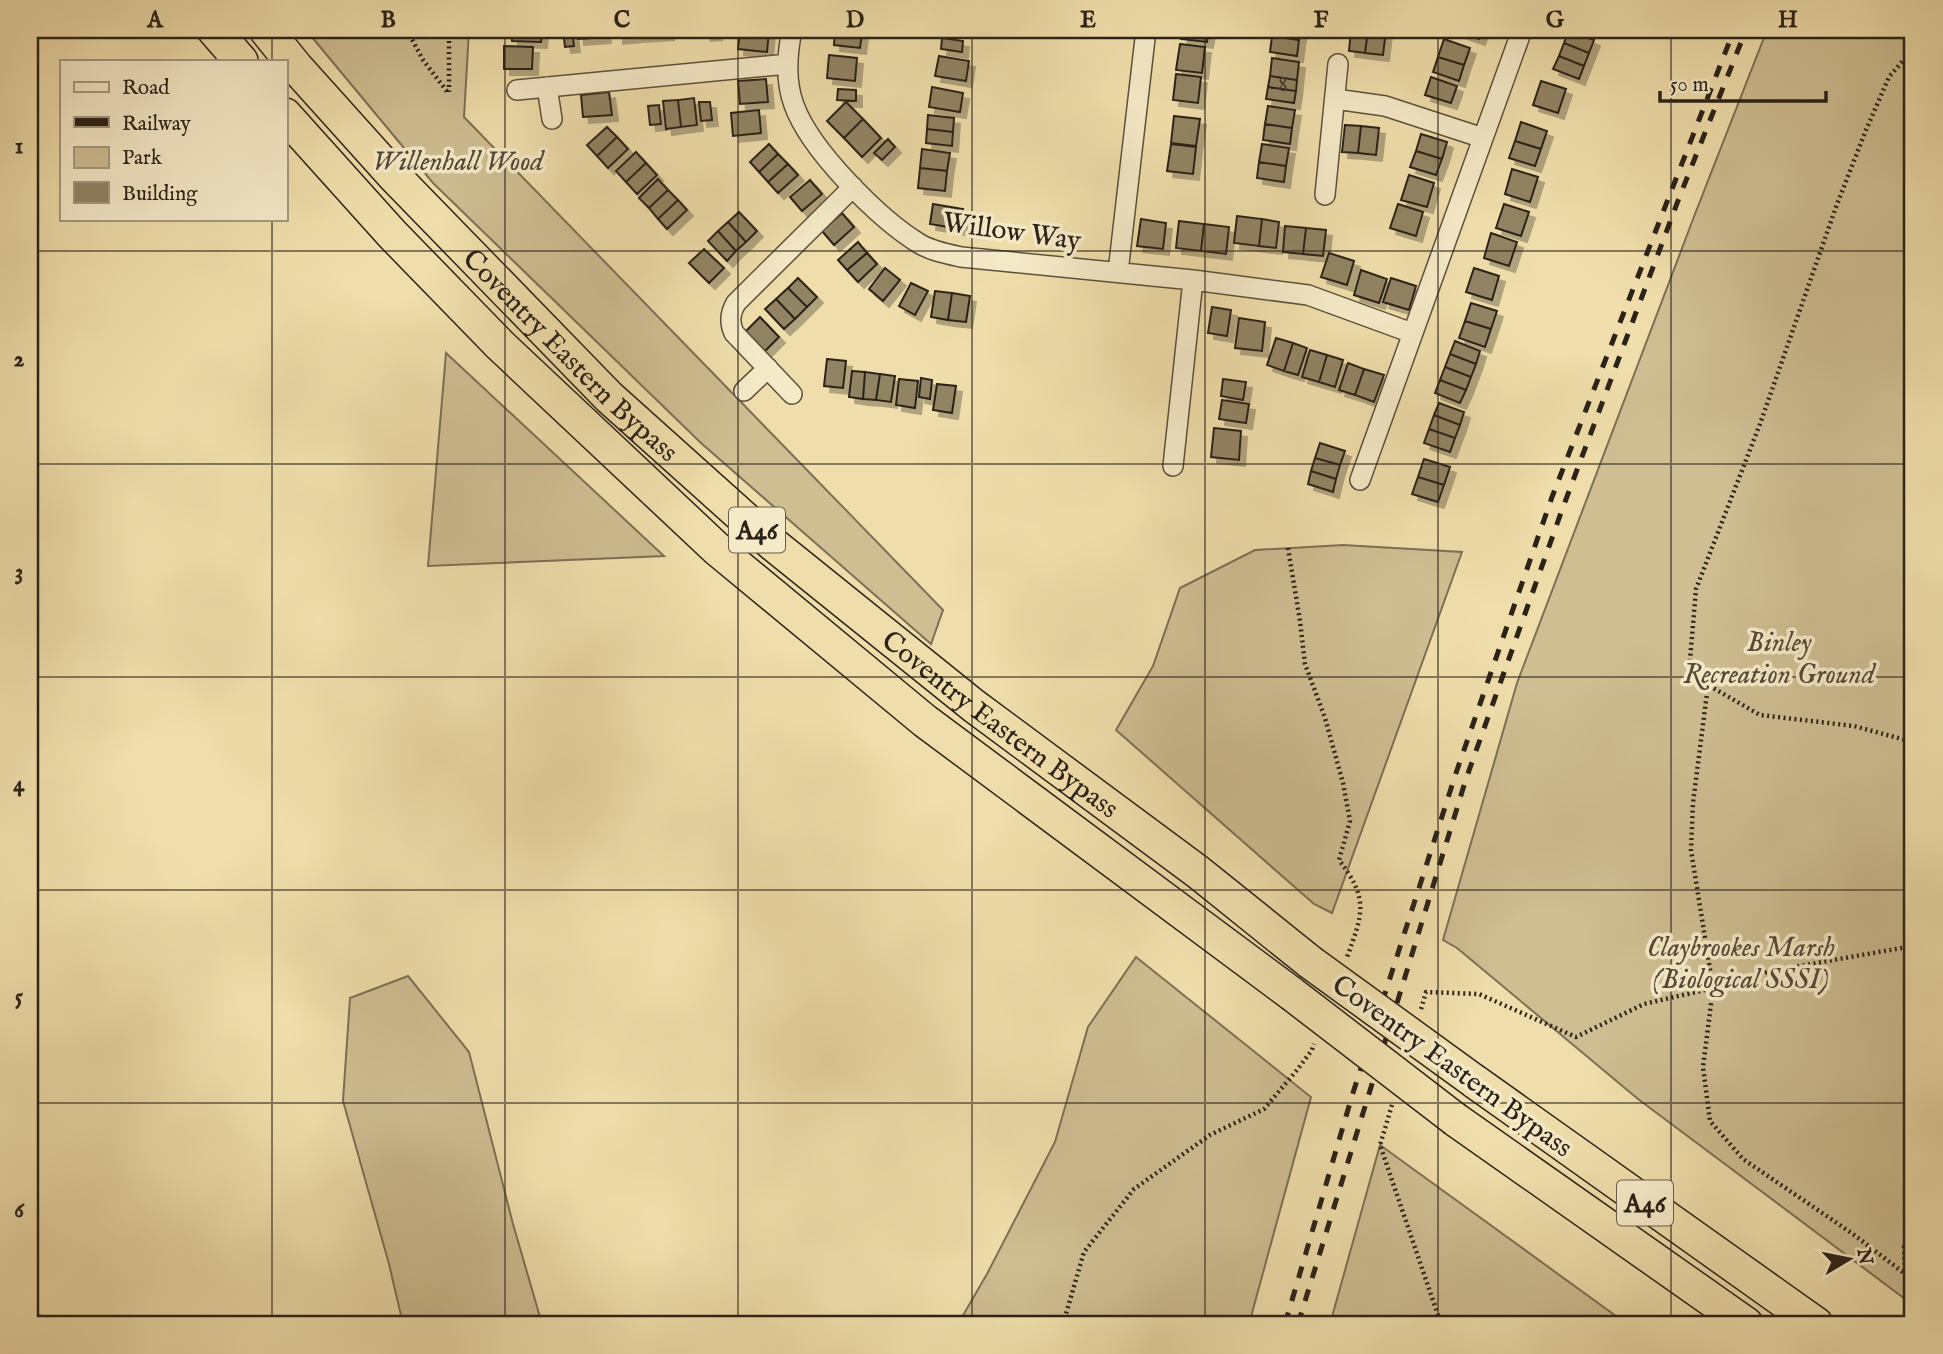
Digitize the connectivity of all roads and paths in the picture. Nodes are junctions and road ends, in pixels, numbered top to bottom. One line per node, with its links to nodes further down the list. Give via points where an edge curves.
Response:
1 (214, 30): 9 (highway)
2 (266, 30): 36 (highway, Coventry Eastern Bypass / A46, bridge, via 394,176 609,397 774,545 974,706 1198,872 1310,962)
3 (407, 30): 4 (path, via 449,94)
4 (449, 30)
5 (792, 30): 10 (street, Willow Way)
6 (1146, 30): 20 (street)
7 (1522, 30): 17 (street)
8 (1913, 49): 28 (path, via 1889,77 1866,130 1696,589 1690,660)
9 (240, 60)
10 (788, 64): 12 (street); 18 (street, Willow Way, via 789,86 800,119)
11 (1338, 64): 14 (street)
12 (547, 87): 13 (street); 16 (street)
13 (517, 90)
14 (1335, 99): 17 (street, via 1385,106); 19 (street)
15 (287, 117): 35 (highway, Coventry Eastern Bypass / A46, bridge, via 500,345 717,549 925,721 1456,1120)
16 (552, 119)
17 (1483, 138): 22 (street)
18 (853, 187): 20 (street, Willow Way, via 907,235 939,252); 23 (street, via 733,307 734,333)
19 (1325, 195)
20 (1118, 272): 21 (street, Willow Way)
21 (1193, 280): 22 (street, Willow Way, via 1308,295); 26 (street)
22 (1412, 333): 27 (street)
23 (768, 368): 24 (street); 25 (street)
24 (744, 391)
25 (792, 394)
26 (1173, 467)
27 (1360, 480)
28 (1709, 685): 29 (path, via 1760,715 1854,726); 31 (path, via 1690,850)
29 (1913, 742)
30 (1913, 946): 31 (path, via 1770,971)
31 (1713, 988): 33 (path, via 1703,1067 1710,1121 1743,1159)
32 (1913, 1226): 33 (path, via 1903,1247)
33 (1905, 1274): 34 (path)
34 (1913, 1277)
35 (1746, 1324)
36 (1816, 1324)

